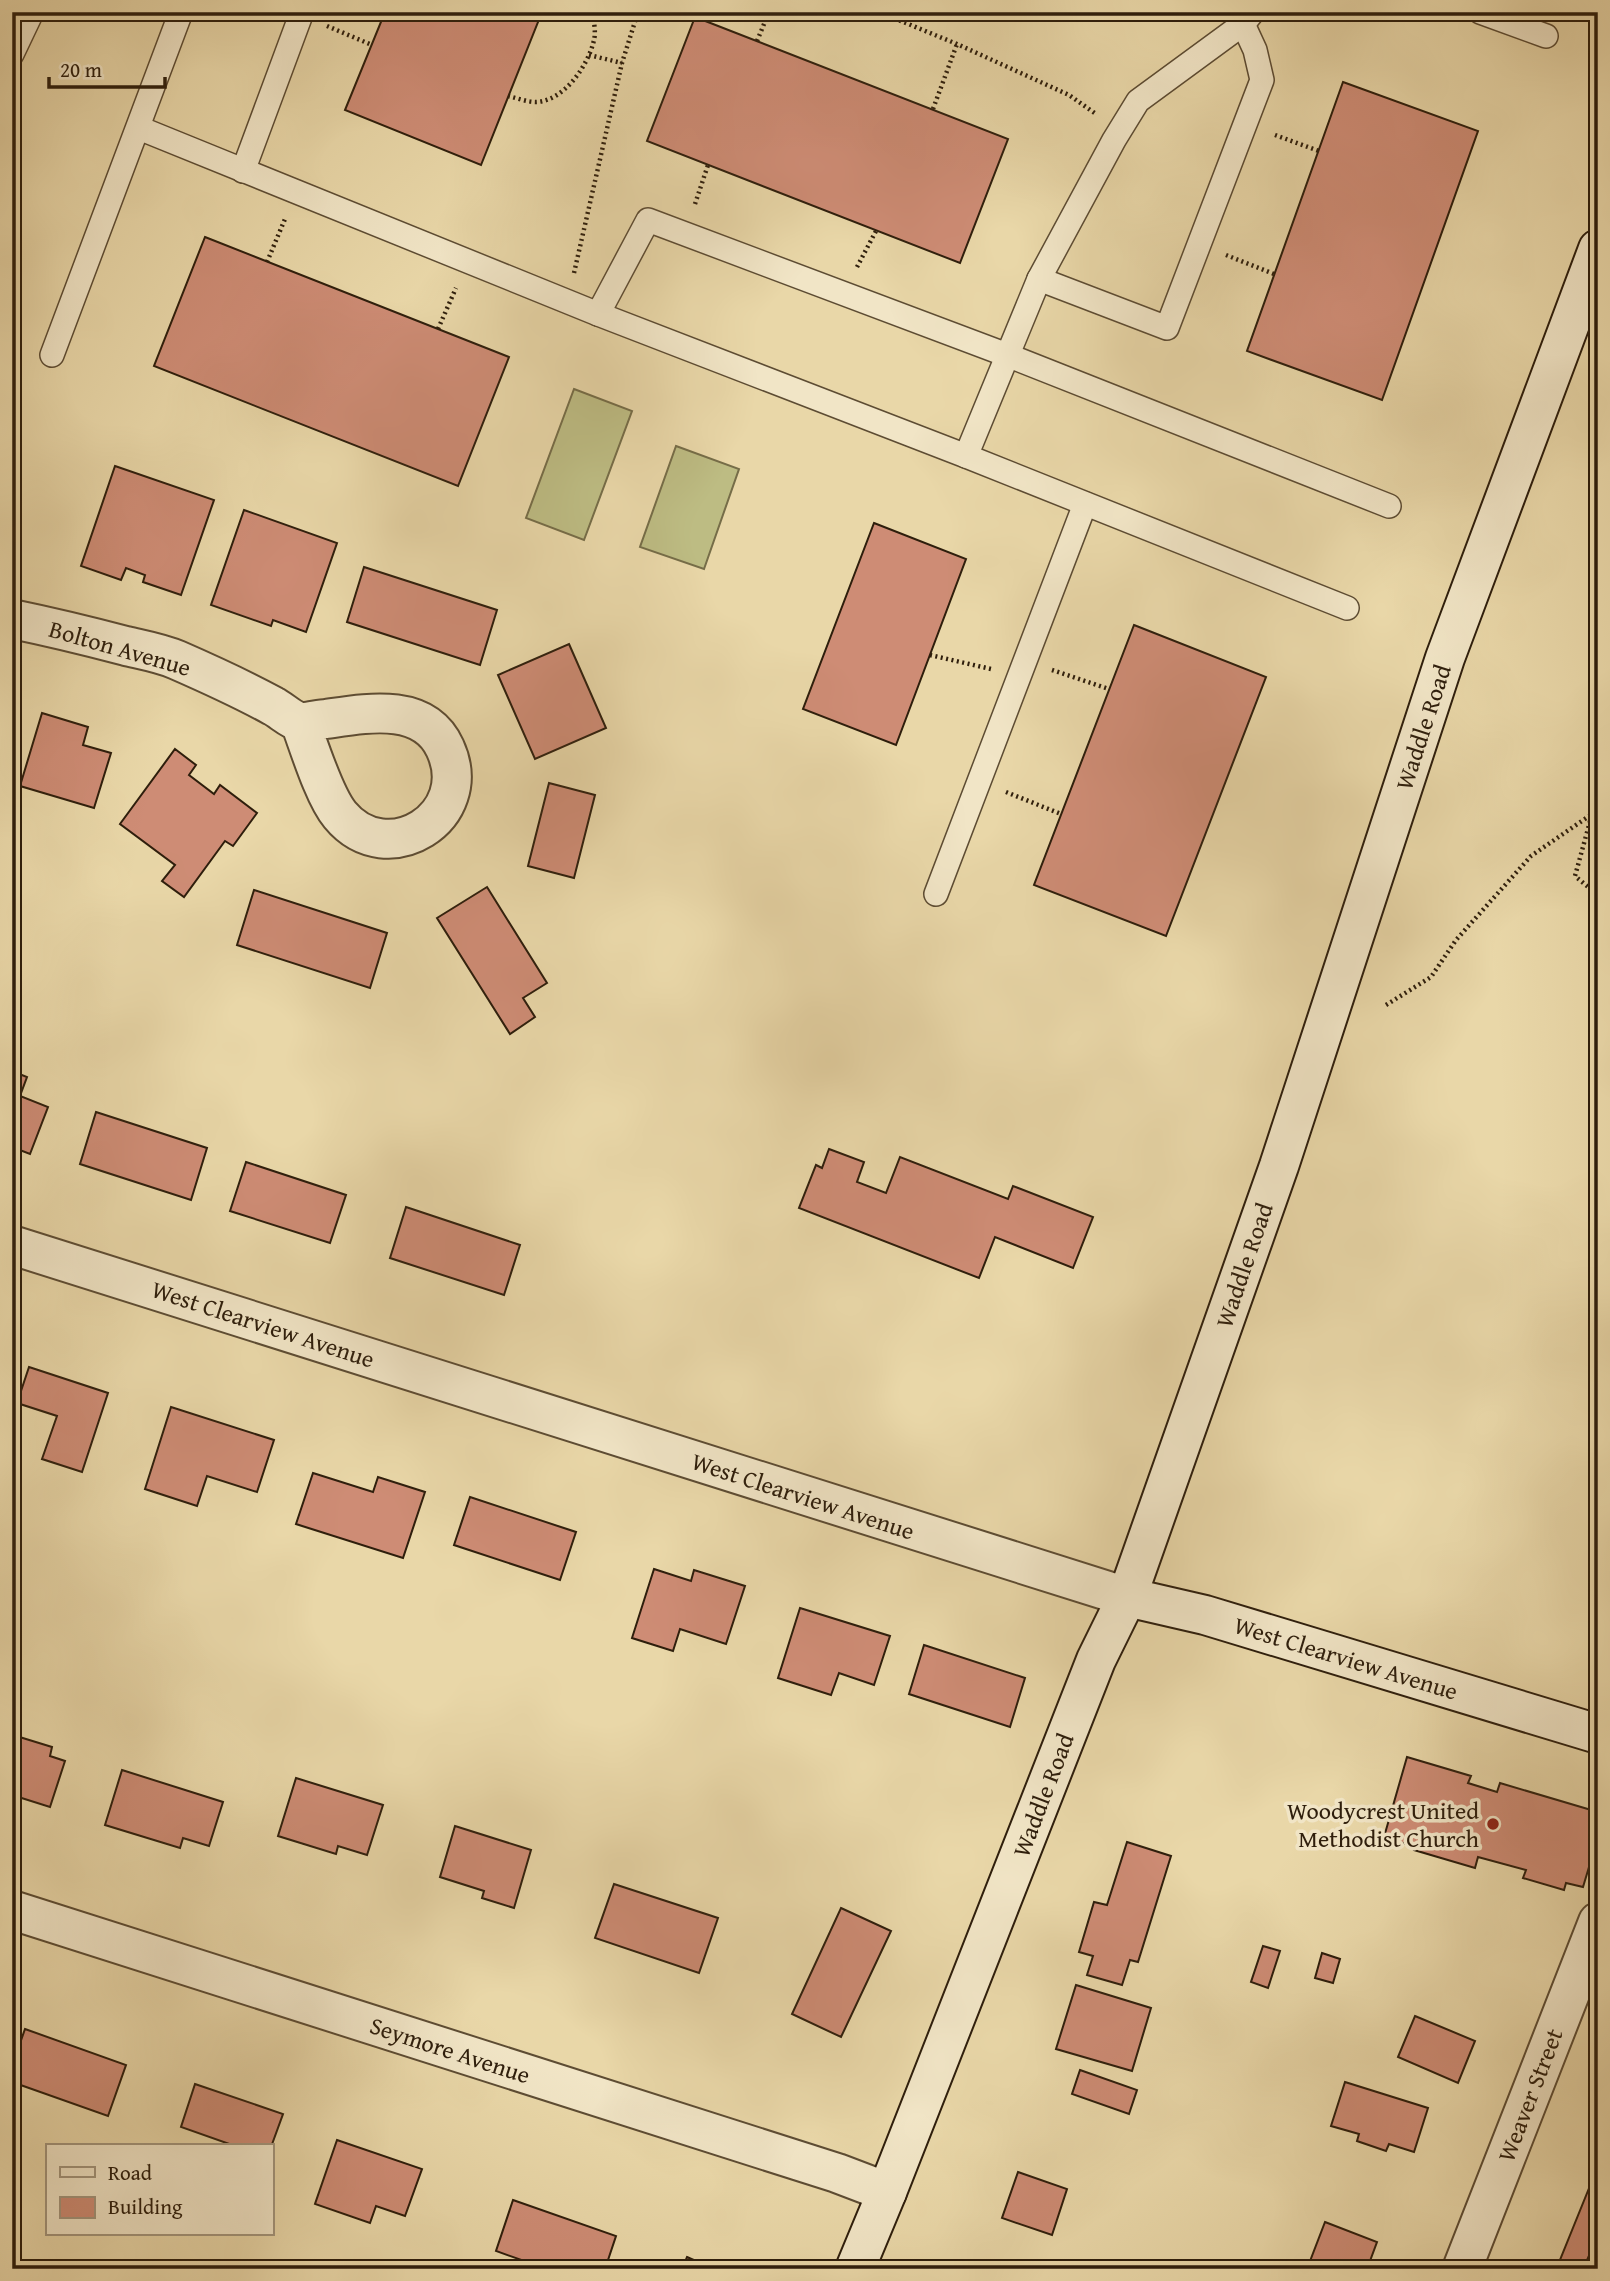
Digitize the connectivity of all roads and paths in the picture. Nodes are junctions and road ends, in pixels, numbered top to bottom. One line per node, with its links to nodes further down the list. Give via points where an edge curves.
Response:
1 (32, 12): 16 (lane)
2 (181, 12): 21 (lane)
3 (593, 12): 17 (path, via 595,38)
4 (638, 12): 18 (path)
5 (769, 12): 13 (path)
6 (879, 12): 11 (path)
7 (911, 12): 11 (path)
8 (1480, 12): 12 (lane)
9 (302, 14): 15 (path); 26 (lane)
10 (1248, 18): 22 (lane, via 1138,100); 30 (lane, via 1262,80)
11 (897, 19): 14 (path)
12 (1546, 36)
13 (757, 41)
14 (957, 44): 20 (path); 22 (path, via 1069,96)
15 (372, 45)
16 (12, 54)
17 (589, 55): 18 (path); 19 (path, via 556,97 535,102)
18 (622, 63): 37 (path)
19 (508, 96)
20 (933, 109)
21 (139, 128): 26 (lane); 40 (lane)
22 (1119, 131): 35 (lane)
23 (1267, 132): 24 (path)
24 (1318, 151)
25 (708, 165): 29 (path)
26 (243, 171): 27 (lane)
27 (297, 192): 32 (path); 33 (lane)
28 (876, 230): 36 (path)
29 (684, 234): 36 (lane); 38 (lane, via 648,220)
30 (1200, 244): 34 (path); 35 (lane, via 1167,328)
31 (1598, 249): 57 (street, Waddle Road, via 1445,658 1279,1166)
32 (267, 261)
33 (467, 261): 37 (lane); 39 (path)
34 (1274, 275)
35 (1039, 279): 41 (lane)
36 (847, 295): 41 (lane)
37 (567, 302): 38 (lane)
38 (598, 314): 42 (lane)
39 (438, 330)
40 (52, 355)
41 (1007, 355): 42 (lane); 44 (lane)
42 (966, 456): 43 (lane)
43 (1085, 504): 45 (lane); 48 (lane)
44 (1389, 506)
45 (1347, 608)
46 (12, 619): 50 (street, Bolton Avenue, via 174,659)
47 (930, 655): 48 (path)
48 (1022, 668): 49 (path); 51 (lane)
49 (1109, 689)
50 (300, 722)
51 (979, 781): 52 (path); 53 (lane)
52 (1061, 814)
53 (936, 894)
54 (1598, 895): 55 (path, via 1575,876 1592,814 1531,856 1456,940 1431,977)
55 (1386, 1006)
56 (12, 1245): 57 (street, West Clearview Avenue)
57 (1127, 1597): 58 (street, West Clearview Avenue, via 1205,1615); 61 (street, Waddle Road, via 1096,1660)
58 (1598, 1734)
59 (12, 1910): 61 (street, Seymore Avenue, via 824,2168)
60 (1598, 1922): 63 (street, Weaver Street)
61 (887, 2192): 62 (street, Waddle Road)
62 (855, 2269)
63 (1462, 2269)

